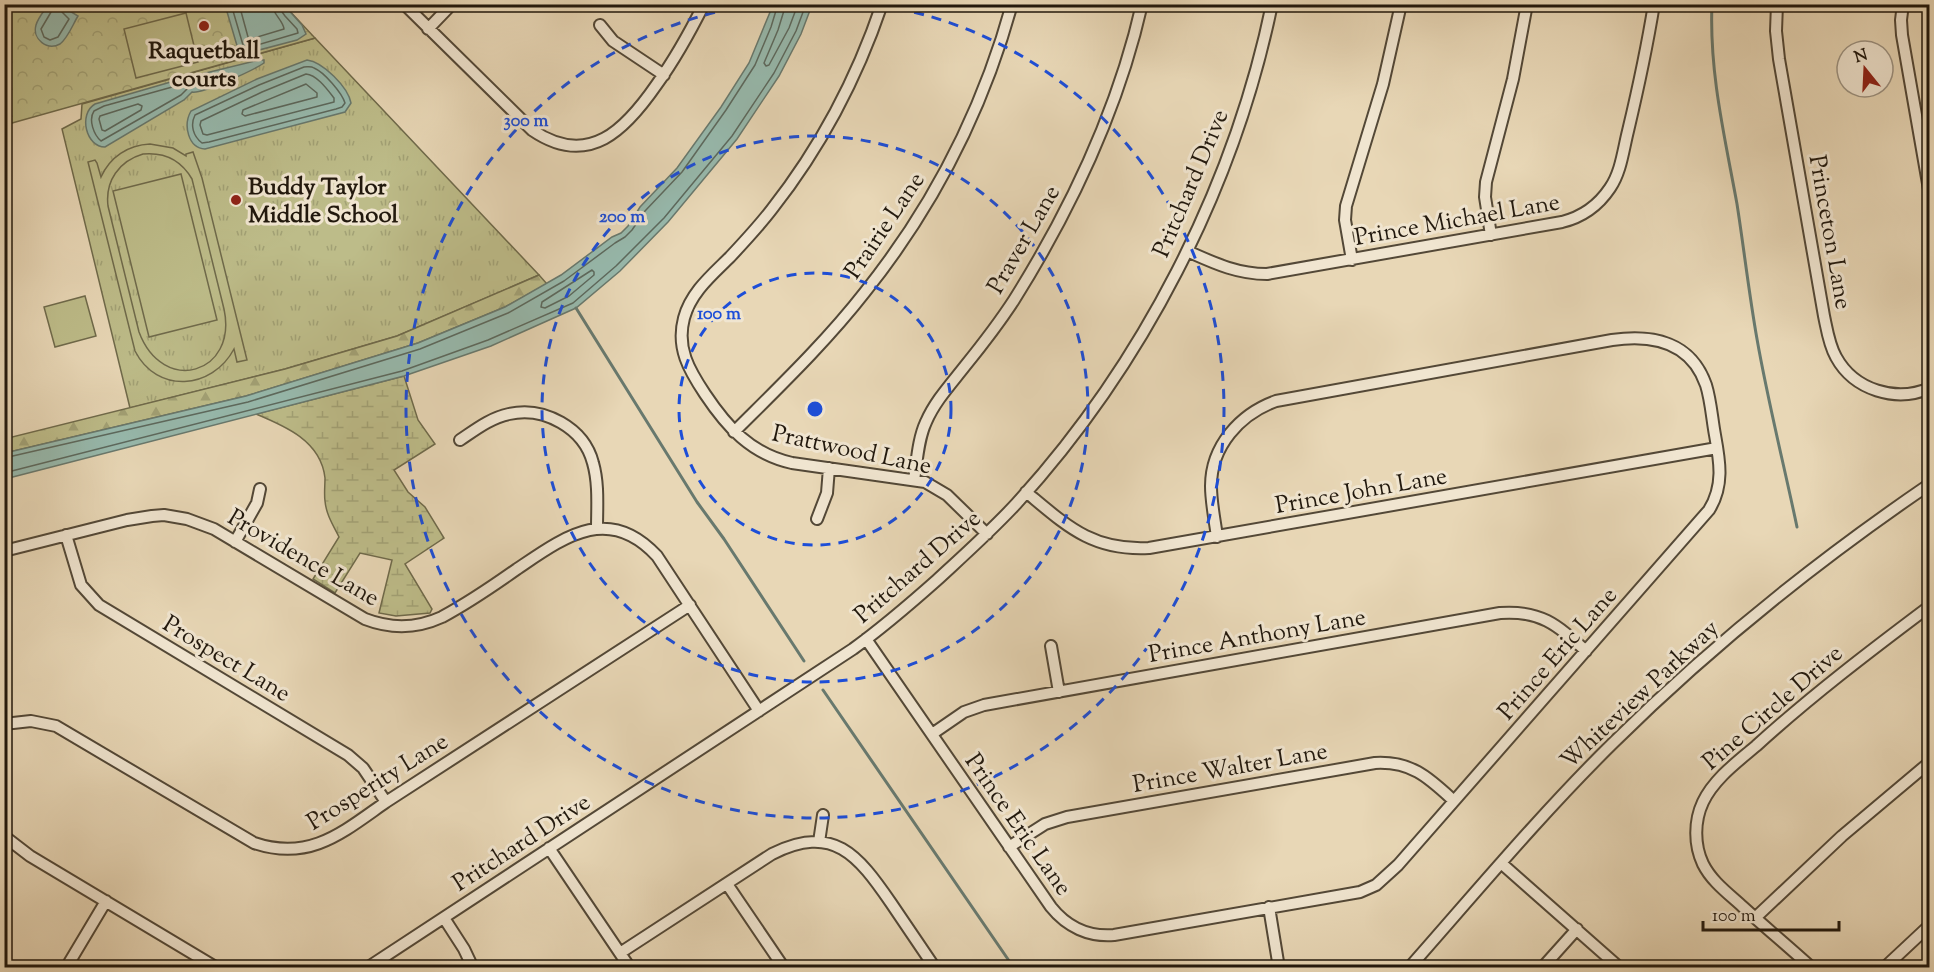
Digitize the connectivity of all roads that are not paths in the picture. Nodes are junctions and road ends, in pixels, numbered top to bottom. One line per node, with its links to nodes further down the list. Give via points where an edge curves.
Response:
1 (404, 4): 14 (street)
2 (452, 4): 14 (street)
3 (704, 4): 15 (street)
4 (882, 4): 21 (street, Prattwood Lane, via 862,59 815,147 763,220 697,292 684,317 686,362)
5 (1012, 4): 21 (street, Prairie Lane, via 968,125 912,227 859,300)
6 (1142, 4): 25 (street, Praver Lane, via 1105,123 1078,184 1013,301 930,414 921,436)
7 (1272, 4): 18 (street, Pritchard Drive, via 1240,123)
8 (1401, 4): 19 (street, via 1378,102 1346,206)
9 (1527, 4): 17 (street, via 1513,79 1486,182)
10 (1654, 4): 17 (street, Prince Michael Lane, via 1635,103 1620,164 1609,189 1592,208 1570,220)
11 (1777, 4): 20 (street, Princeton Lane, via 1779,59 1833,353 1845,370 1868,388 1900,395)
12 (1903, 4): 16 (street, via 1902,35)
13 (600, 25): 15 (street, via 613,41)
14 (428, 29): 15 (street, via 526,125 559,142 582,145 609,137 635,114)
15 (664, 75)
16 (1929, 195)
17 (1491, 235): 19 (street, Prince Michael Lane)
18 (1187, 251): 19 (street, Prince Michael Lane, via 1251,274); 28 (street, Pritchard Drive, via 1134,348 1077,430)
19 (1352, 260)
20 (1929, 388)
21 (734, 432): 24 (street, Prattwood Lane, via 774,458)
22 (460, 440): 30 (street, via 492,420 517,412 541,414 563,424 580,438 591,458 597,483)
23 (1717, 448): 33 (street, Prince John Lane); 33 (street, Prince Eric Lane, via 1705,384 1686,355 1670,344 1650,338 1600,342 1297,396 1261,407 1231,432 1216,460 1211,490); 40 (street, Prince Eric Lane, via 1720,482 1709,510)
24 (829, 468): 25 (street, Prattwood Lane); 29 (street, via 827,493)
25 (914, 480): 31 (street, Prattwood Lane, via 940,489)
26 (1929, 484): 53 (street, Whiteview Parkway, via 1828,557 1696,666 1604,752)
27 (260, 489): 34 (street, via 257,503)
28 (1026, 492): 31 (street, Pritchard Drive); 33 (street, Prince John Lane, via 1071,529 1110,545 1149,548)
29 (817, 519)
30 (597, 529): 34 (street, Providence Lane, via 564,538 442,617 400,627 353,613); 36 (street, Providence Lane, via 622,532 644,543 657,555)
31 (987, 534): 38 (street, Pritchard Drive)
32 (66, 536): 34 (street, Providence Lane, via 140,517 164,516 205,525); 35 (street, Providence Lane); 47 (street, Prospect Lane, via 81,585 99,605 348,755 363,768)
33 (1217, 537)
34 (235, 542)
35 (4, 550)
36 (690, 605): 42 (street, Providence Lane); 47 (street, Prosperity Lane)
37 (1929, 606): 58 (street, Pine Circle Drive, via 1768,735 1716,782 1703,802 1696,830 1704,865 1716,882)
38 (866, 639): 42 (street, Pritchard Drive); 44 (street, Prince Eric Lane)
39 (1051, 646): 41 (street)
40 (1586, 651): 41 (street, Prince Anthony Lane, via 1547,619 1526,613 1500,613); 46 (street, Prince Eric Lane)
41 (1059, 692): 44 (street, Prince Anthony Lane, via 976,707)
42 (759, 711): 52 (street, Pritchard Drive)
43 (4, 724): 47 (street, Prosperity Lane, via 31,721 64,730 241,837 270,848 316,846)
44 (932, 734): 51 (street, Prince Eric Lane)
45 (1929, 762): 58 (street)
46 (1454, 801): 51 (street, Prince Walter Lane, via 1412,768 1375,763 1067,817 1045,824); 56 (street, Prince Eric Lane, via 1398,866 1376,885 1353,893)
47 (386, 802)
48 (823, 815): 50 (street)
49 (4, 836): 55 (street)
50 (819, 842): 54 (street, via 780,850); 68 (street, via 845,851 864,866)
51 (1009, 847): 56 (street, Prince Eric Lane, via 1054,912 1091,934 1125,934)
52 (549, 848): 57 (street, Pritchard Drive); 61 (street)
53 (1502, 863): 60 (street); 70 (street, Whiteview Parkway)
54 (727, 884): 61 (street); 67 (street)
55 (106, 901): 62 (street); 63 (street)
56 (1269, 907): 69 (street)
57 (444, 918): 64 (street, Pritchard Drive); 65 (street)
58 (1755, 918): 73 (street, Pine Circle Drive)
59 (1929, 925): 74 (street)
60 (1576, 929): 71 (street); 72 (street)
61 (620, 954): 66 (street)
62 (66, 968)
63 (217, 968)
64 (368, 968)
65 (473, 968)
66 (630, 968)
67 (784, 968)
68 (935, 968)
69 (1279, 968)
70 (1409, 968)
71 (1542, 968)
72 (1620, 968)
73 (1812, 968)
74 (1884, 968)

